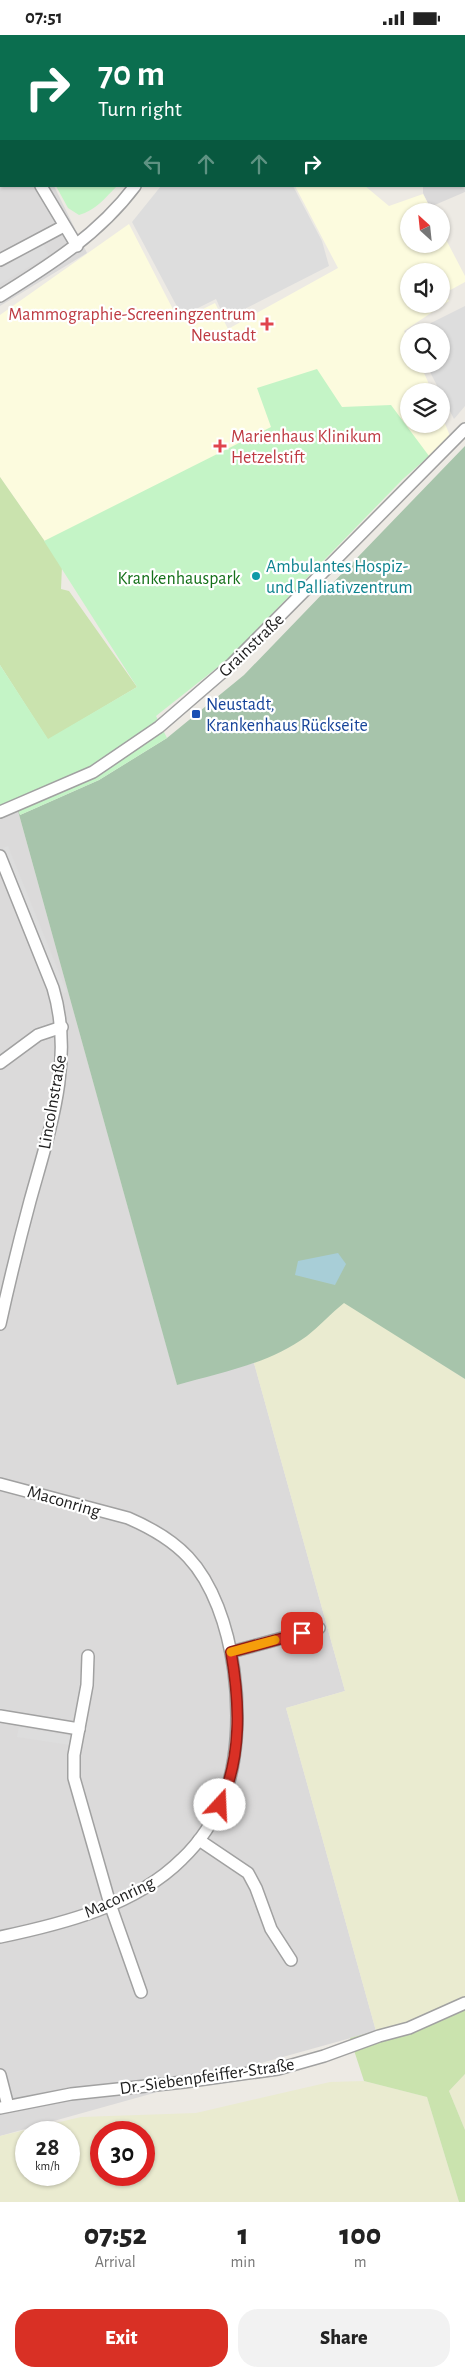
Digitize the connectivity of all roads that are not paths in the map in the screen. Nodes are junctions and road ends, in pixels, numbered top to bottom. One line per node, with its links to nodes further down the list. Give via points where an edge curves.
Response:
1 (42, 187): 3 (street)
2 (134, 187): 4 (street)
3 (64, 226): 4 (street); 5 (street)
4 (77, 246): 6 (street)
5 (0, 260)
6 (0, 296)
7 (465, 429): 8 (street, Grainstraße, via 232,664 159,727 93,772)
8 (0, 811)
9 (0, 856): 10 (street, Lincolnstraße, via 53,988)
10 (62, 1027): 11 (street, via 38,1035); 12 (street, Lincolnstraße, via 61,1071 56,1102)
11 (0, 1063)
12 (0, 1324)
13 (0, 1484): 15 (street, Maconring, via 128,1518 171,1543 188,1557 206,1583 224,1625)
14 (319, 1628): 15 (street)
15 (231, 1652): 19 (street, Maconring, via 238,1738 225,1793)
16 (88, 1656): 18 (street, via 87,1685)
17 (0, 1716): 18 (street)
18 (79, 1729): 20 (street, via 74,1779)
19 (200, 1840): 20 (street, Maconring, via 148,1886); 22 (street, via 248,1873 271,1929)
20 (110, 1904): 21 (street, Maconring, via 69,1919); 23 (street)
21 (0, 1937)
22 (291, 1960)
23 (141, 1992)
24 (465, 2003): 26 (street, Dr.-Siebenpfeiffer-Straße, via 409,2028 278,2069 71,2094)
25 (0, 2075): 26 (street)
26 (4, 2107)

